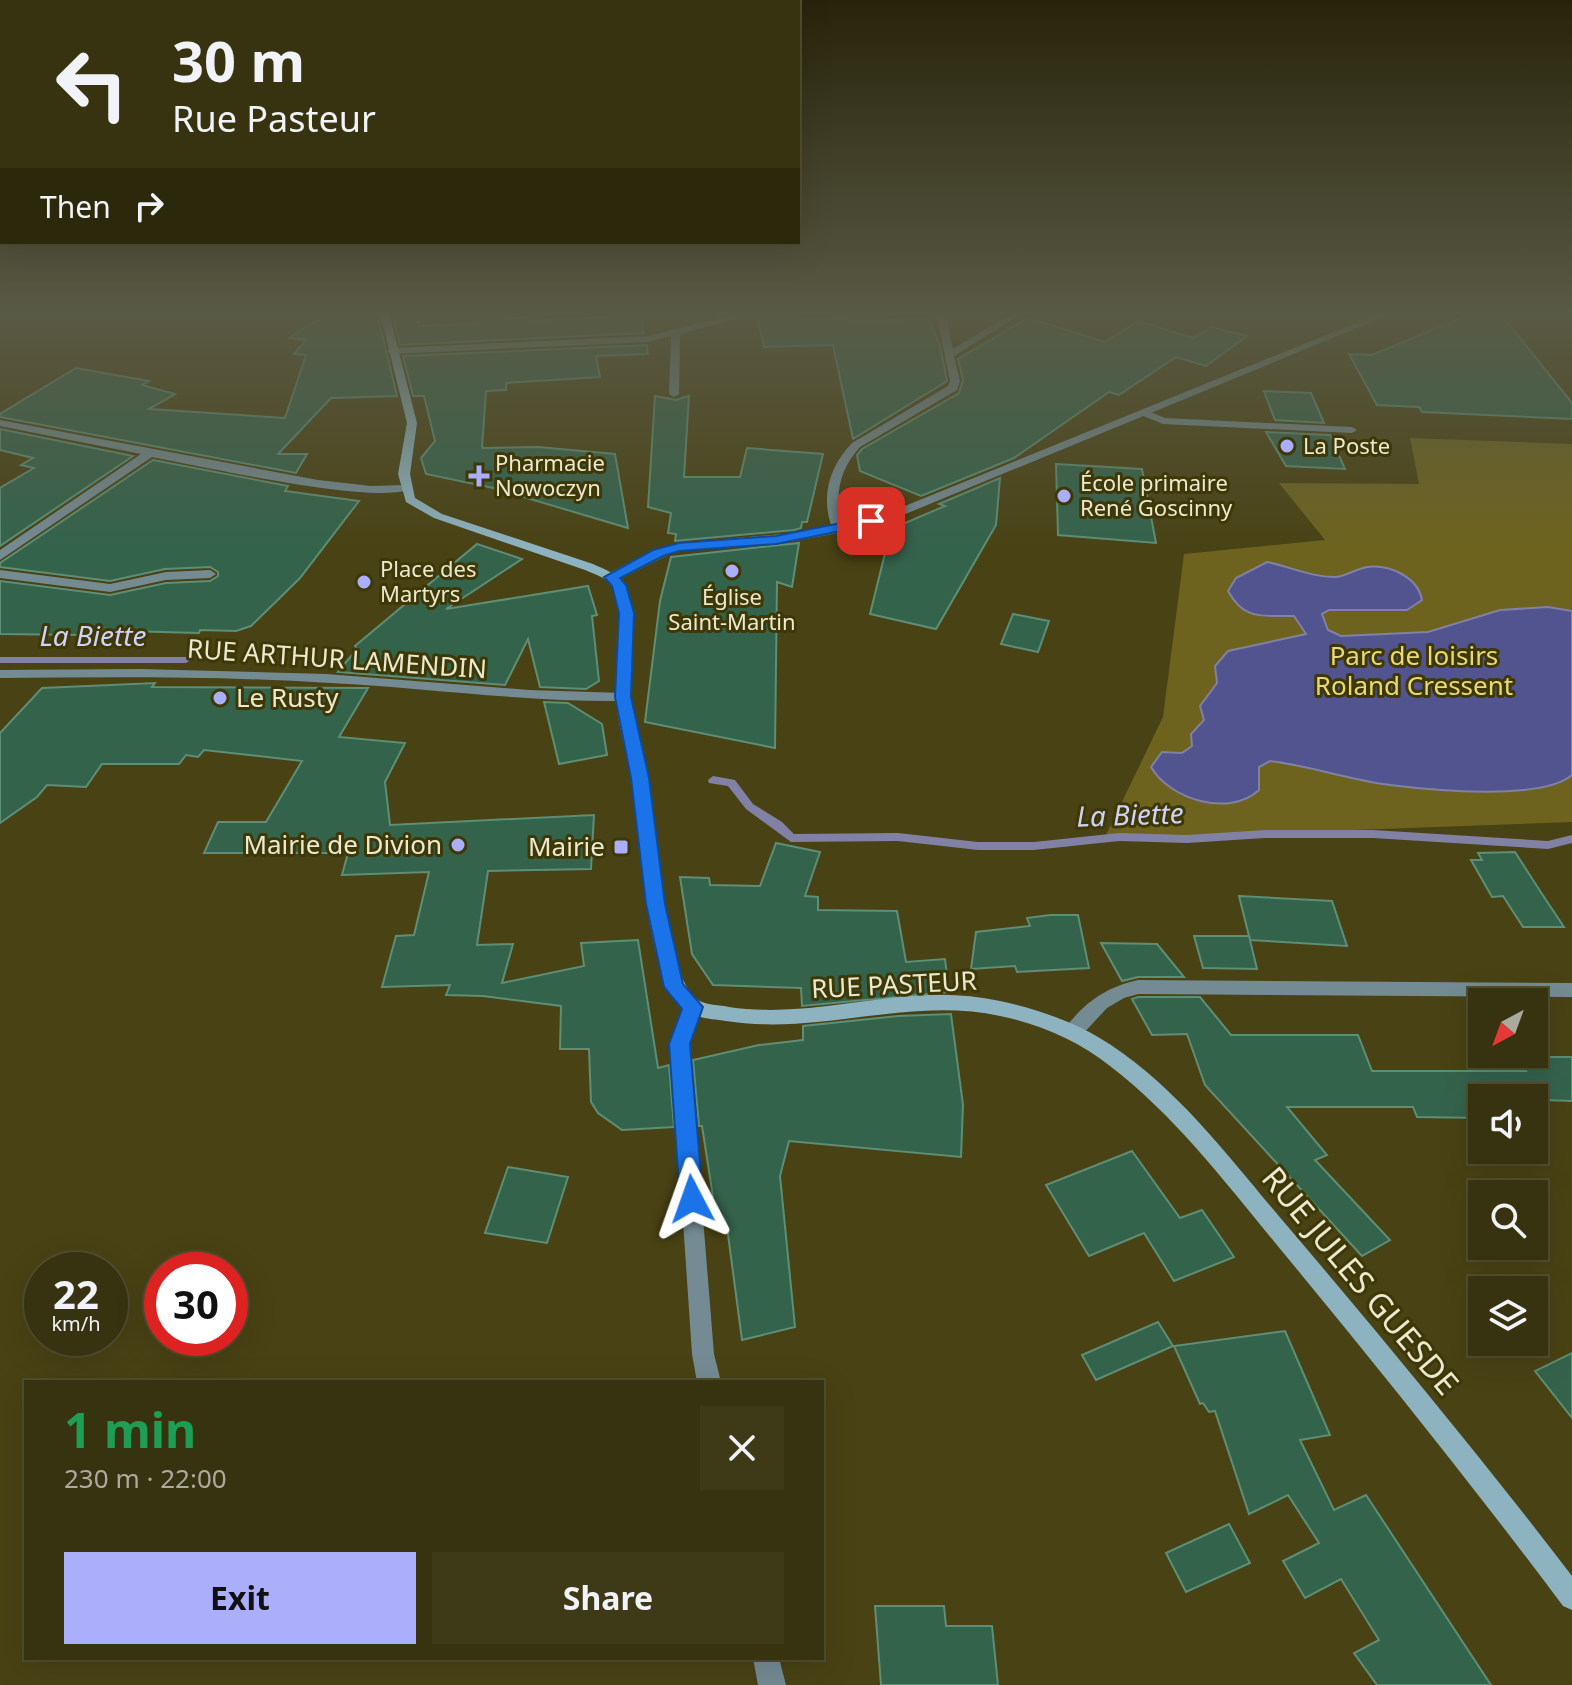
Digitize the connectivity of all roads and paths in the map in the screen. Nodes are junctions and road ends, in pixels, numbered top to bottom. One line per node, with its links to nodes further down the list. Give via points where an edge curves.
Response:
1 (403, 392): 8 (main road, via 412,423)
2 (947, 392): 9 (street, via 843,457 836,468 831,507)
3 (1197, 392): 4 (street)
4 (1145, 413): 6 (street, via 1163,421); 9 (street, via 912,508)
5 (0, 423): 7 (street)
6 (1352, 430)
7 (149, 454): 8 (street, via 363,489); 10 (street)
8 (406, 488): 13 (main road, via 421,510)
9 (838, 529): 13 (street, via 679,547)
10 (0, 556)
11 (0, 574): 12 (street, via 110,588 166,576)
12 (210, 574)
13 (611, 577): 15 (main road, via 619,585 626,613)
14 (0, 674): 15 (street, RUE ARTHUR LAMENDIN, via 245,674 550,698)
15 (623, 697): 17 (main road, via 640,778 655,904 674,987)
16 (1572, 990): 18 (street, via 1138,987 1100,1000)
17 (693, 1007): 18 (main road, RUE PASTEUR, via 767,1018 942,1003 990,1006 1039,1017); 19 (street, via 680,1044)
18 (1073, 1032): 20 (main road, RUE JULES GUESDE, via 1116,1059 1184,1120 1368,1338)
19 (709, 1380)
20 (1572, 1597)
21 (766, 1660): 22 (street)
22 (772, 1685)

